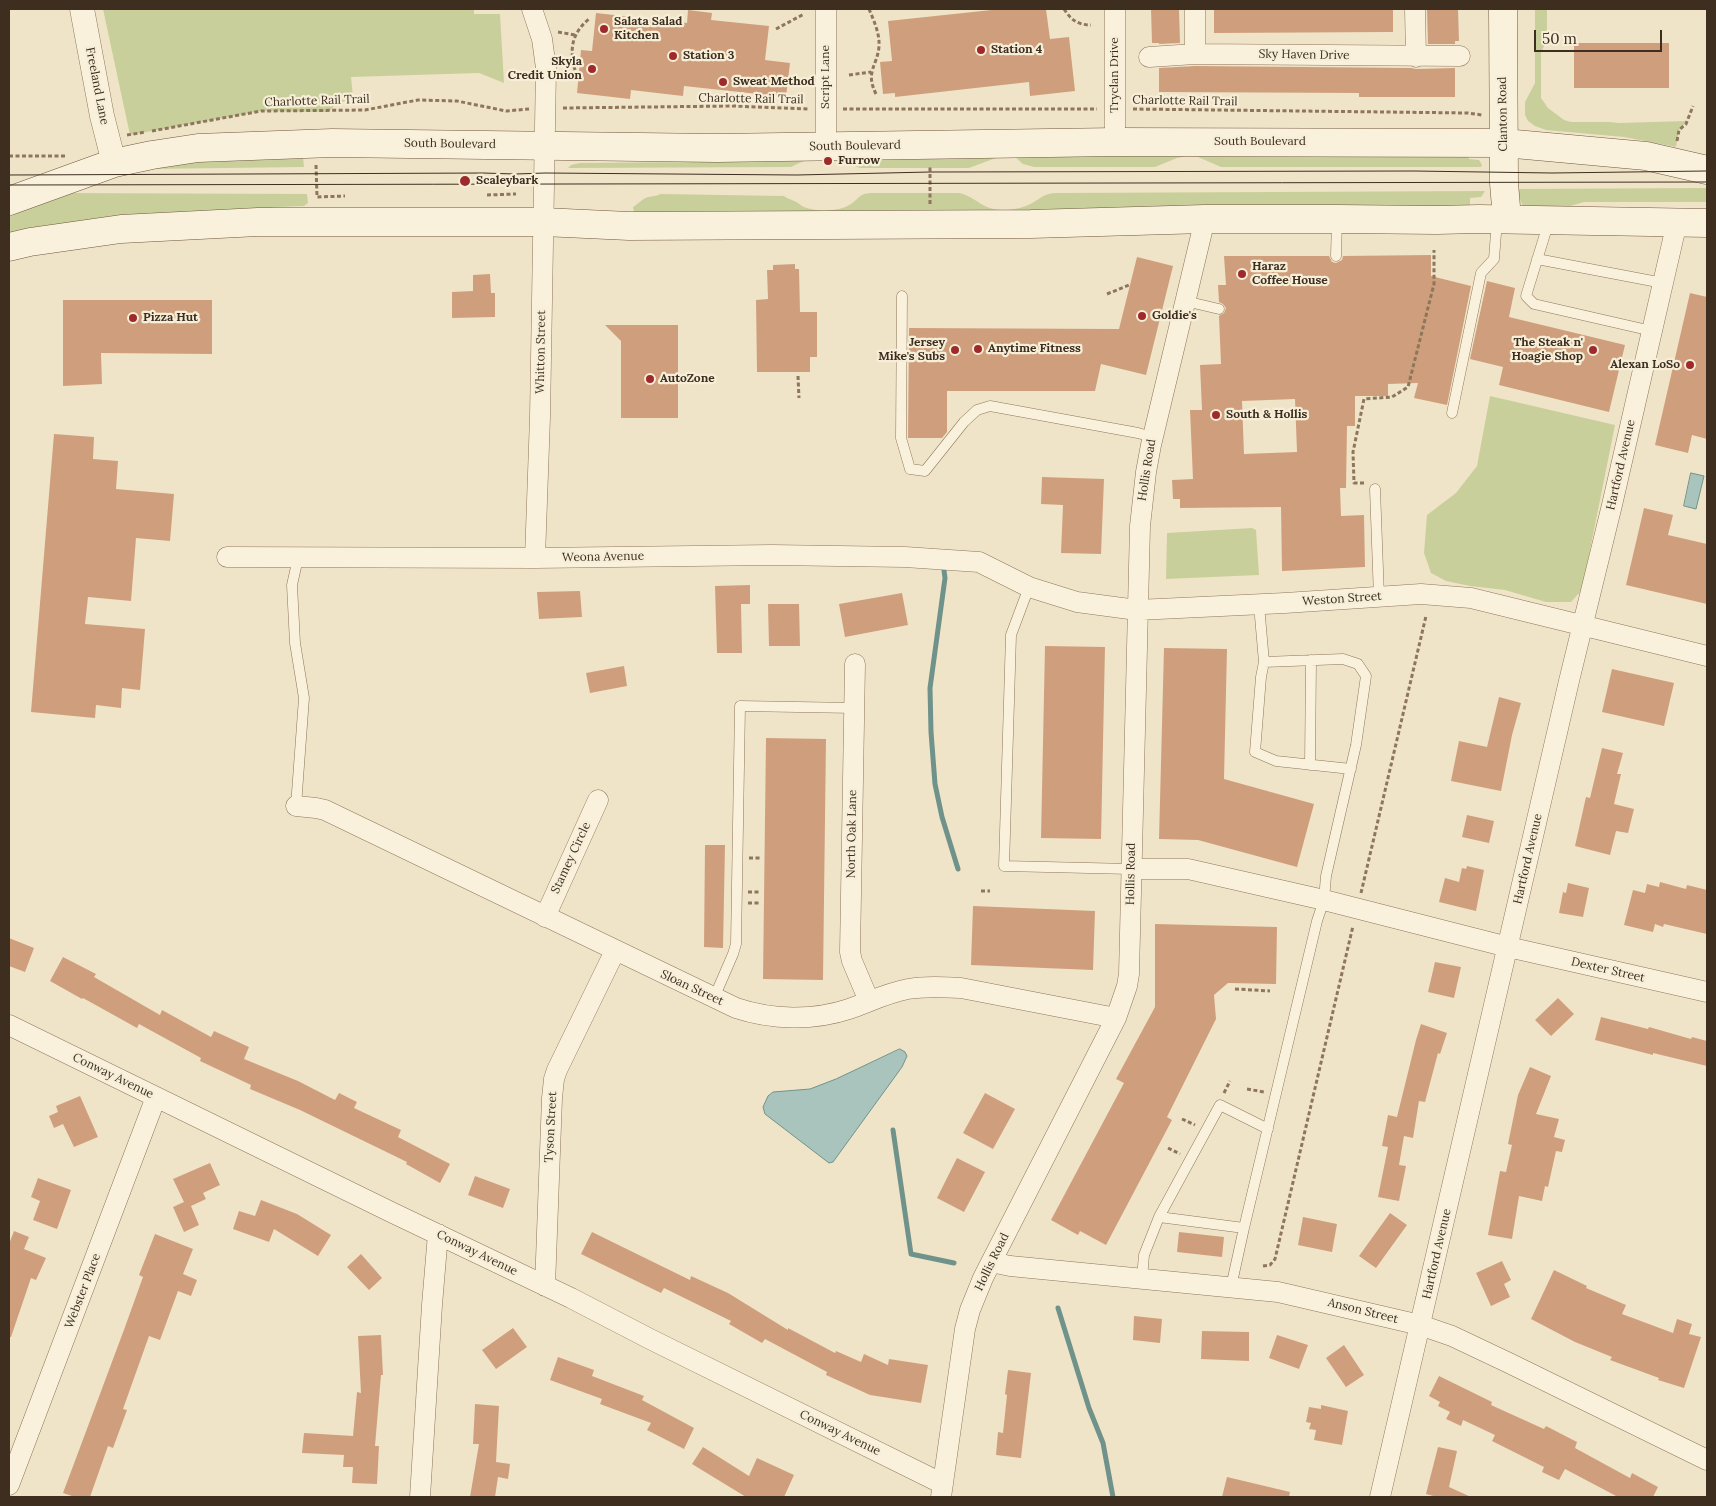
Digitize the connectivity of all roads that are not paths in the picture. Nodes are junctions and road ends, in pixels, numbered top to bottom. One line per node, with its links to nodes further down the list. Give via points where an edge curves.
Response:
1 (82, 9): 16 (street, Freeland Lane)
2 (532, 9): 14 (street, Whitton Street, via 545,54)
3 (826, 9): 15 (street, Script Lane)
4 (1115, 9): 12 (street, Tryclan Drive)
5 (1195, 9): 8 (street)
6 (1415, 9): 11 (street)
7 (1503, 9): 13 (main road, Clanton Road)
8 (1195, 54): 10 (street, Sky Haven Drive); 11 (street, Sky Haven Drive)
9 (1460, 56): 11 (street, Sky Haven Drive)
10 (1149, 57)
11 (1416, 57)
12 (1115, 142): 13 (main road, South Boulevard); 15 (main road, South Boulevard)
13 (1504, 143): 17 (main road, South Boulevard, via 1646,156); 22 (main road, Clanton Road)
14 (545, 145): 15 (main road, South Boulevard); 16 (main road, South Boulevard, via 351,143); 24 (street, Whitton Street)
15 (826, 146)
16 (111, 151): 18 (main road, South Boulevard)
17 (1707, 170)
18 (9, 201)
19 (1707, 209): 23 (main road, via 1589,211)
20 (1205, 219): 21 (main road); 24 (main road, via 1022,224 657,226); 32 (street, Hollis Road)
21 (1338, 219): 22 (main road); 28 (lane)
22 (1502, 219): 23 (main road); 35 (lane, via 1494,259 1481,273)
23 (1547, 220): 25 (main road); 29 (lane)
24 (543, 222): 27 (main road, via 258,222 121,229); 40 (street, Whitton Street)
25 (1677, 222): 26 (main road); 30 (street, Hartford Avenue)
26 (1707, 223)
27 (9, 247)
28 (1336, 256)
29 (1537, 259): 30 (lane); 34 (lane, via 1526,296 1534,304)
30 (1662, 284): 34 (street, Hartford Avenue)
31 (902, 296): 36 (lane, via 901,438 910,469 925,471 964,422 977,410 990,406)
32 (1185, 301): 33 (lane); 36 (street, Hollis Road)
33 (1219, 309)
34 (1652, 331): 46 (street, Hartford Avenue)
35 (1452, 413)
36 (1152, 437): 45 (street, Hollis Road, via 1140,526)
37 (1375, 488): 43 (lane)
38 (227, 558): 39 (street, Weona Avenue)
39 (298, 558): 40 (street, Weona Avenue); 55 (lane, via 292,585 295,643 304,698)
40 (535, 558): 41 (street, Weona Avenue, via 800,556 905,557)
41 (979, 562): 42 (street, Weston Street)
42 (1030, 587): 45 (street, Weston Street, via 1077,602); 56 (lane, via 1011,635 1004,866)
43 (1378, 597): 44 (street, Weston Street); 46 (street, Weston Street, via 1421,594 1471,598)
44 (1259, 605): 45 (street, Weston Street); 49 (lane)
45 (1137, 610): 56 (street, Hollis Road)
46 (1583, 625): 47 (street, Weston Street); 59 (street, Hartford Avenue)
47 (1707, 656)
48 (1311, 660): 49 (lane); 52 (lane); 53 (lane, via 1343,659 1358,664 1366,676)
49 (1264, 662): 52 (lane, via 1254,752 1276,761)
50 (855, 664): 51 (street, North Oak Lane)
51 (855, 708): 62 (lane, via 740,706 736,944); 63 (street, North Oak Lane, via 850,952)
52 (1310, 765): 53 (lane)
53 (1351, 769): 57 (lane, via 1328,867)
54 (598, 800): 58 (street, Stamey Circle)
55 (296, 806): 58 (street, Sloan Street, via 325,810)
56 (1131, 870): 57 (street, Dexter Street, via 1188,869); 64 (street, Hollis Road, via 1129,974)
57 (1324, 900): 59 (street, Dexter Street); 67 (lane)
58 (545, 916): 60 (street, Sloan Street)
59 (1508, 947): 61 (street, Dexter Street); 75 (street, Hartford Avenue)
60 (615, 951): 62 (street, Sloan Street); 73 (street, Tyson Street, via 554,1079)
61 (1707, 992)
62 (714, 998): 63 (street, Sloan Street, via 748,1012 795,1018 821,1016)
63 (869, 1001): 64 (street, Sloan Street, via 908,989 936,986)
64 (1116, 1018): 71 (street, Hollis Road)
65 (9, 1025): 66 (street, Conway Avenue)
66 (156, 1097): 70 (street, Conway Avenue); 77 (street, Webster Place)
67 (1268, 1129): 68 (lane, via 1220,1105); 69 (lane)
68 (1159, 1217): 69 (lane); 72 (lane, via 1144,1255)
69 (1244, 1228): 74 (lane)
70 (438, 1234): 73 (street, Conway Avenue); 79 (street)
71 (991, 1262): 72 (street, Anson Street); 78 (street, Hollis Road, via 965,1329)
72 (1142, 1278): 74 (street, Anson Street)
73 (545, 1286): 78 (street, Conway Avenue)
74 (1231, 1287): 75 (street, Anson Street, via 1298,1295)
75 (1420, 1325): 76 (street, Anson Street, via 1452,1336); 80 (street, Hartford Avenue)
76 (1707, 1460)
77 (9, 1485)
78 (942, 1491)
79 (420, 1497)
80 (1380, 1497)

